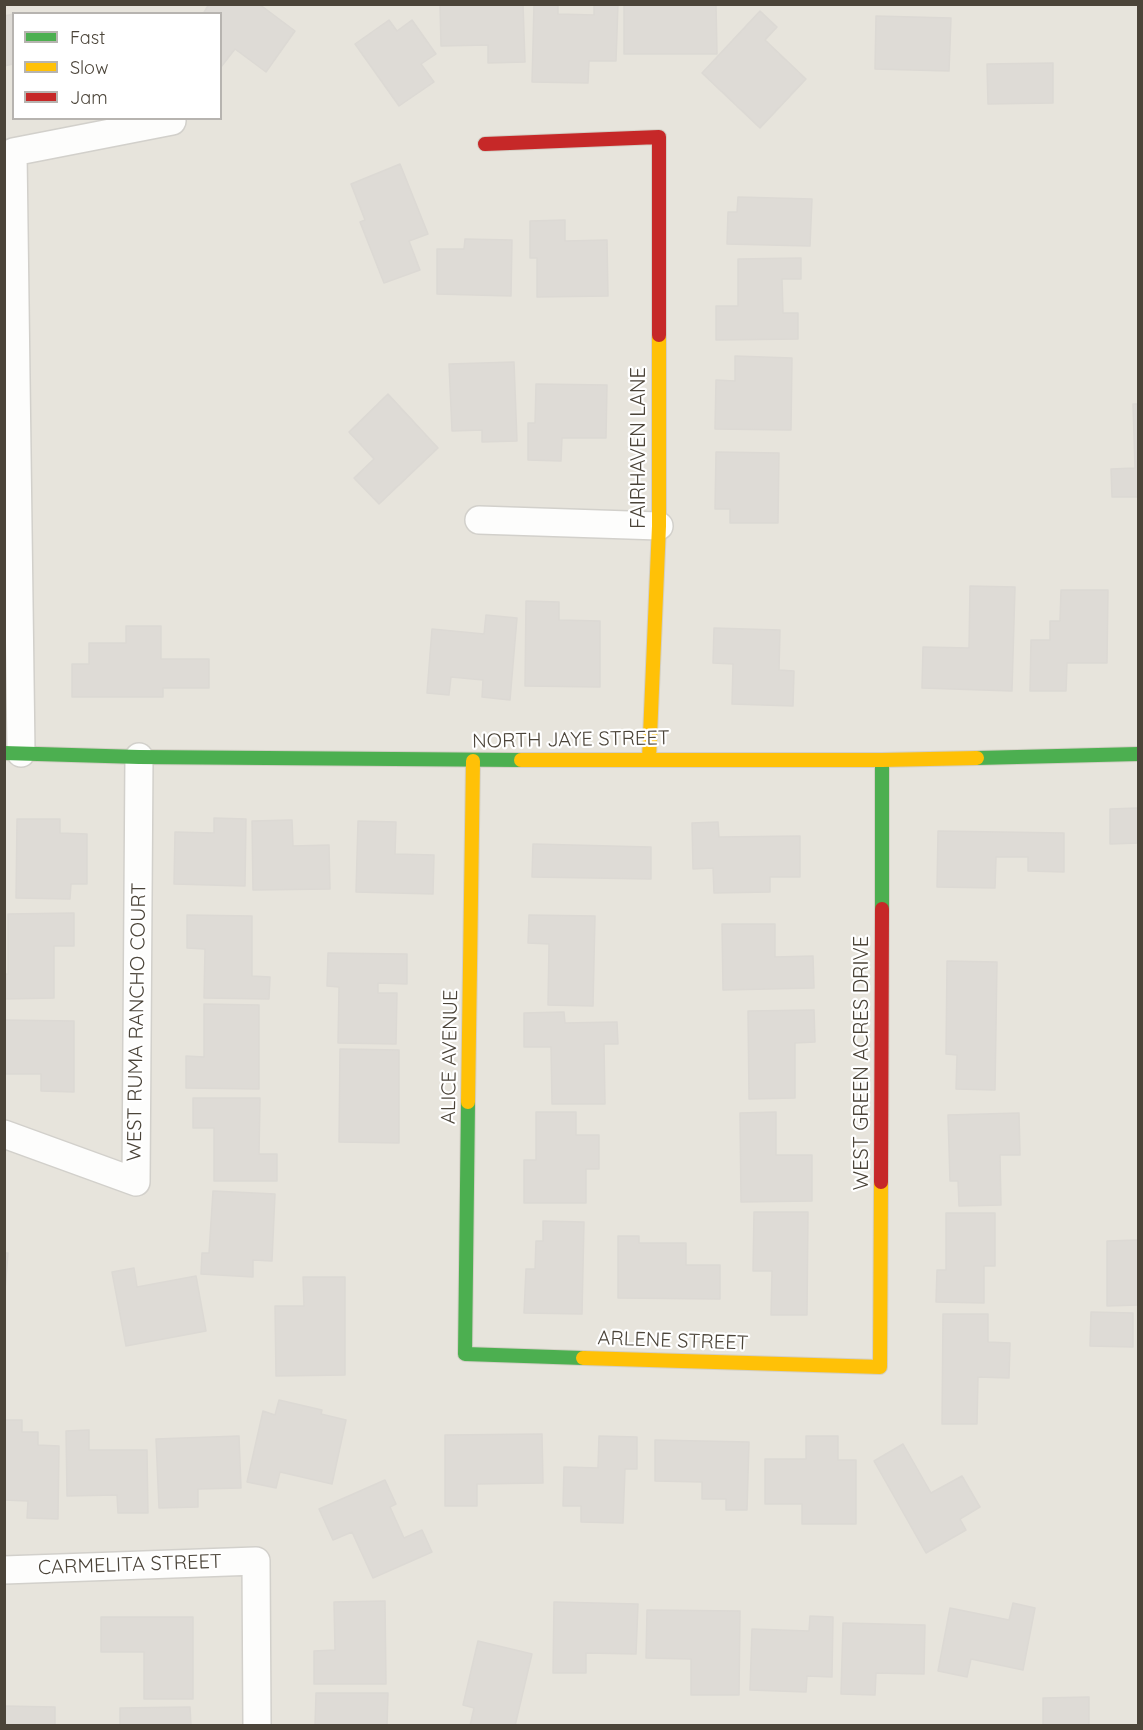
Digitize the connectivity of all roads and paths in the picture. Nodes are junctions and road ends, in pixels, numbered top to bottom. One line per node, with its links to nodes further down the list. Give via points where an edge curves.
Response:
1 (172, 121): 5 (street, via 13,152)
2 (485, 144): 4 (street, FAIRHAVEN LANE, via 659,137)
3 (479, 520): 4 (street)
4 (659, 526): 8 (street, FAIRHAVEN LANE)
5 (13, 753): 7 (street, NORTH JAYE STREET)
6 (1138, 754): 9 (street, NORTH JAYE STREET)
7 (139, 757): 10 (street, NORTH JAYE STREET); 11 (street, WEST RUMA RANCHO COURT, via 136,1182)
8 (649, 759): 9 (street, NORTH JAYE STREET); 10 (street, NORTH JAYE STREET)
9 (882, 760): 13 (street, WEST GREEN ACRES DRIVE)
10 (473, 761): 12 (street, ALICE AVENUE)
11 (4, 1134)
12 (465, 1354): 13 (street, ARLENE STREET)
13 (880, 1366)
14 (4, 1570): 15 (street, CARMELITA STREET, via 256,1560)
15 (257, 1725)

